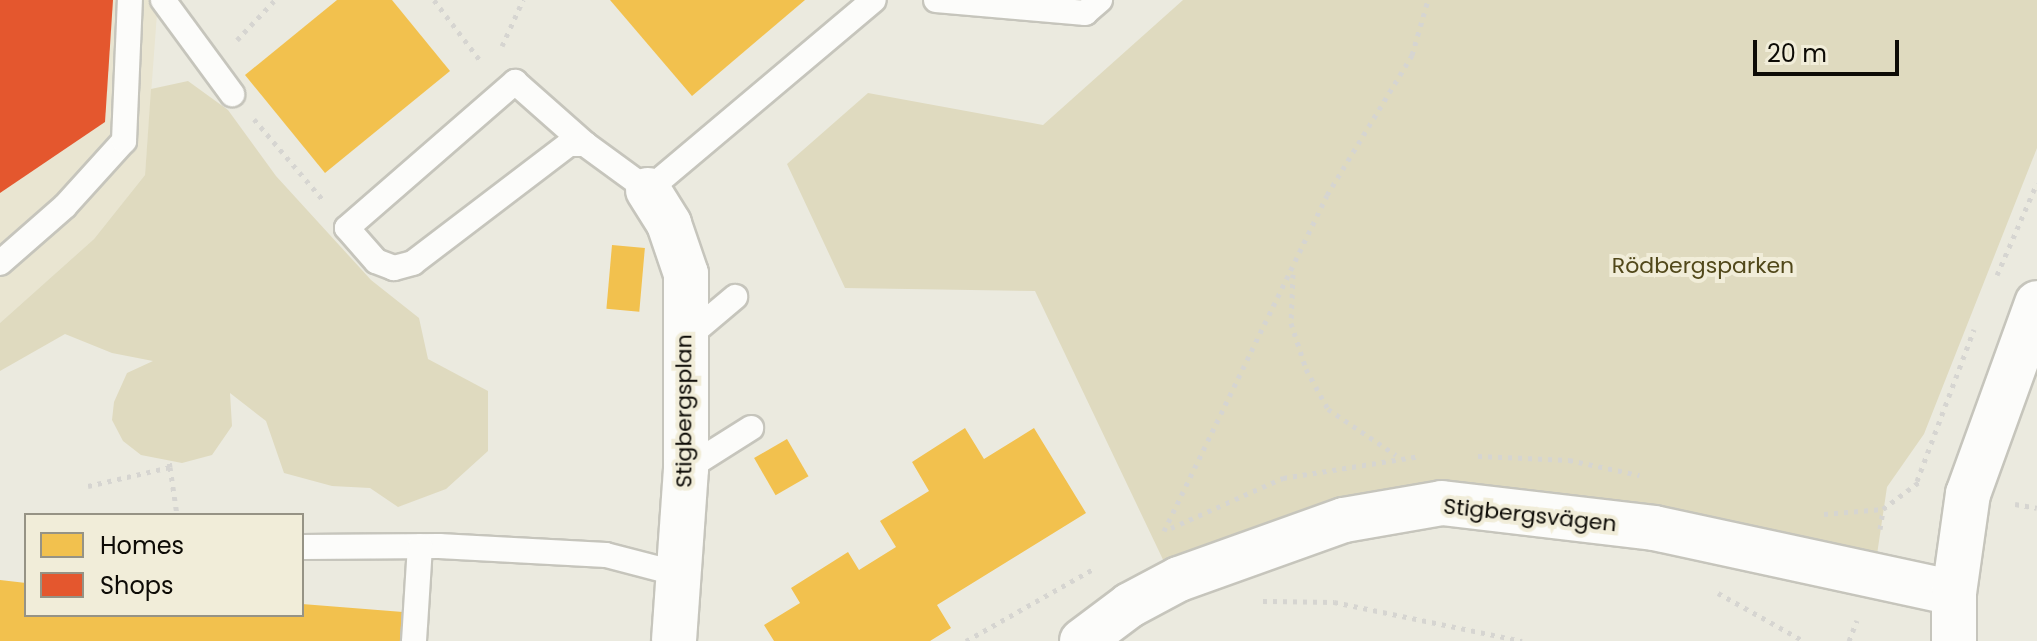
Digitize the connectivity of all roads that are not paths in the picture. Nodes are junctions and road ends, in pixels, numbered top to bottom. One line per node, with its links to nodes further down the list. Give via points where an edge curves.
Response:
1 (130, 0): 9 (lane, via 124,141 65,206)
2 (163, 0): 6 (lane)
3 (874, 0): 8 (lane)
4 (936, 0): 5 (lane, via 1085,13)
5 (1100, 0)
6 (232, 94)
7 (585, 144): 7 (lane, via 515,82 347,228 376,261 394,268 413,263 569,144); 8 (lane)
8 (648, 190): 12 (street, Stigbergsplan, via 669,224 686,274)
9 (0, 263)
10 (735, 297): 12 (lane)
11 (2037, 303): 18 (street, via 1968,494)
12 (684, 340): 14 (street, Stigbergsplan)
13 (751, 428): 14 (lane)
14 (686, 469): 17 (street, Stigbergsplan)
15 (420, 546): 16 (lane); 17 (lane, via 606,555); 19 (lane)
16 (304, 547)
17 (679, 574): 20 (street, Stigbergsplan)
18 (1954, 593): 21 (street, Stigbergsvägen, via 1654,528 1442,503 1344,520 1179,579 1130,605); 22 (street)
19 (414, 641)
20 (674, 641)
21 (1082, 641)
22 (1954, 641)

